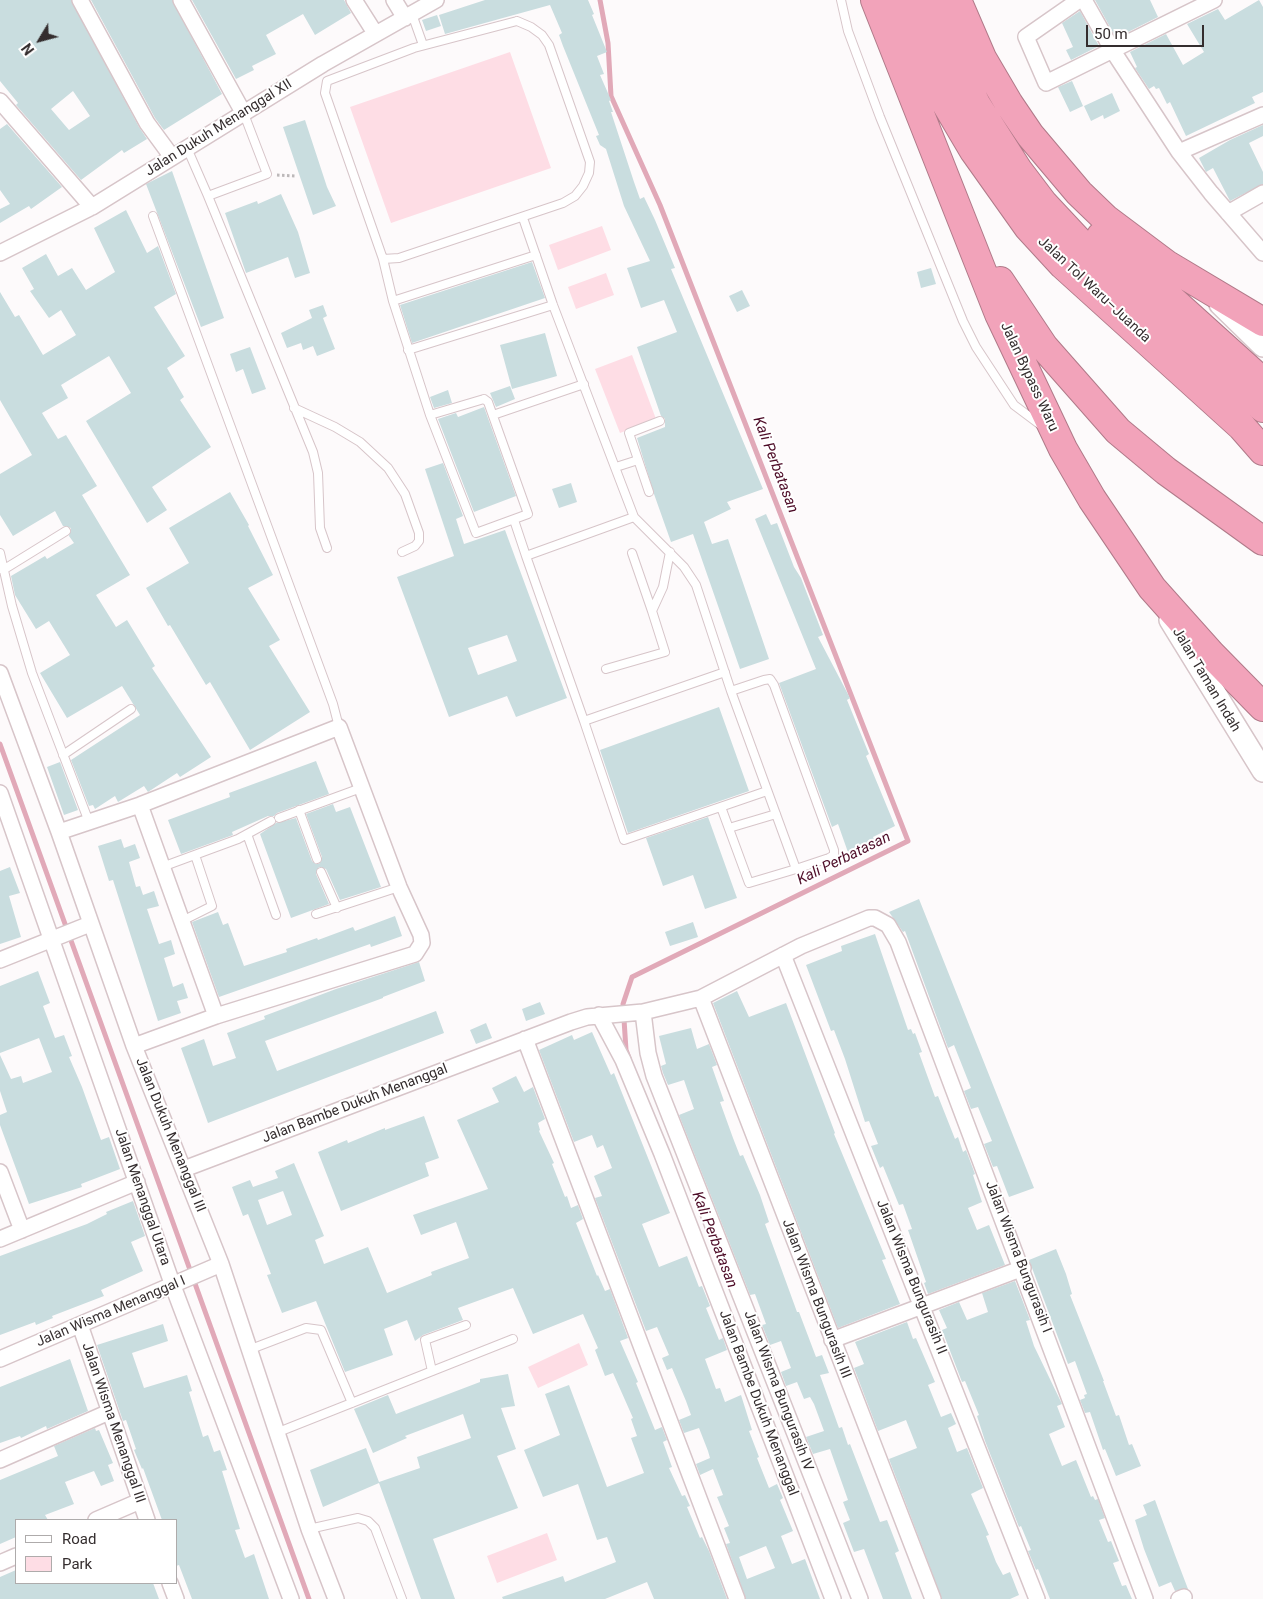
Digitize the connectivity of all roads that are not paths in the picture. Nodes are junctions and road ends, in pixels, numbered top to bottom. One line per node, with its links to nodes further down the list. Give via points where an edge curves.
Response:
1 (80, 0): 26 (street, via 143,116)
2 (180, 0): 22 (street)
3 (354, 0): 15 (street)
4 (394, 0): 14 (street)
5 (436, 0): 14 (street, Jalan Dukuh Menanggal XII)
6 (841, 0): 52 (lane, via 848,31 877,108 963,321 1014,405)
7 (875, 0): 27 (highway, Jalan Bypass Waru)
8 (900, 0): 53 (highway, Jalan Tol Waru–Juanda, via 944,102 1028,227 1063,265 1235,420)
9 (928, 0): 48 (highway, Jalan Tol Waru–Juanda, via 976,104 1018,170 1043,202 1100,264)
10 (957, 0): 21 (highway, via 982,58)
11 (1079, 0): 17 (street, via 1026,38 1046,83)
12 (1084, 0): 17 (street)
13 (1214, 0): 17 (street)
14 (408, 16): 15 (street, Jalan Dukuh Menanggal XII); 16 (lane)
15 (376, 33): 18 (street, Jalan Dukuh Menanggal XII)
16 (423, 45): 19 (lane); 33 (lane, via 461,38 517,21 542,35 549,45 585,142 589,173 576,196)
17 (1113, 52): 25 (street)
18 (323, 64): 19 (lane); 22 (street, Jalan Dukuh Menanggal XII)
19 (330, 78): 37 (lane, via 325,93)
20 (0, 101): 30 (street)
21 (1009, 104): 38 (highway, via 1030,136 1079,193); 45 (highway, via 1056,183 1092,226)
22 (244, 114): 24 (street, Jalan Dukuh Menanggal XII); 29 (lane, via 267,174)
23 (1263, 115): 25 (street)
24 (187, 148): 26 (street, Jalan Dukuh Menanggal XII); 29 (lane)
25 (1179, 152): 31 (street)
26 (172, 157): 30 (street, Jalan Dukuh Menanggal XII)
27 (939, 161): 52 (highway, Jalan Bypass Waru, via 999,314); 60 (highway, via 1006,292 1071,380 1139,450)
28 (1263, 193): 31 (street)
29 (208, 196): 47 (lane)
30 (92, 206): 35 (street, Jalan Dukuh Menanggal XII)
31 (1228, 213): 34 (street)
32 (153, 216): 77 (lane)
33 (524, 218): 36 (lane); 37 (lane, via 400,258)
34 (1263, 252)
35 (0, 253)
36 (536, 255): 40 (lane); 41 (lane)
37 (383, 259): 40 (lane)
38 (1166, 264): 39 (highway); 42 (lane)
39 (1198, 283): 42 (highway); 43 (street)
40 (393, 301): 44 (lane)
41 (552, 305): 44 (lane); 46 (lane)
42 (1256, 312)
43 (1263, 346)
44 (408, 350): 49 (lane)
45 (1263, 382)
46 (584, 384): 50 (lane); 55 (lane)
47 (294, 408): 61 (lane, via 313,452 320,528); 62 (lane, via 360,442 388,468 405,494 418,532 419,541 415,546)
48 (1263, 408)
49 (430, 415): 50 (lane, via 484,399); 58 (lane, via 476,533)
50 (493, 415): 58 (lane, via 528,511 526,516)
51 (660, 421): 54 (lane, via 629,433)
52 (1058, 438): 68 (highway, Jalan Bypass Waru, via 1092,500)
53 (1263, 451)
54 (638, 460): 55 (lane); 56 (lane)
55 (616, 467): 57 (lane)
56 (649, 492)
57 (634, 517): 63 (lane); 66 (lane)
58 (514, 520): 66 (lane)
59 (66, 531): 67 (lane)
60 (1263, 541)
61 (327, 548)
62 (402, 552)
63 (670, 552): 69 (lane, via 663,587); 71 (lane, via 696,585)
64 (632, 553): 69 (lane)
65 (0, 554): 67 (lane)
66 (526, 556): 76 (lane)
67 (3, 570): 78 (lane, via 32,673)
68 (1152, 588): 74 (highway, Jalan Bypass Waru); 79 (street, Jalan Taman Indah)
69 (652, 611): 70 (lane, via 664,652)
70 (606, 669)
71 (725, 672): 73 (lane); 76 (lane)
72 (0, 673): 91 (street, Jalan Dukuh Menanggal III)
73 (732, 691): 81 (lane); 96 (lane, via 770,679 828,831 834,855)
74 (1263, 707)
75 (131, 708): 78 (lane)
76 (584, 721): 84 (lane, via 624,840)
77 (339, 727): 80 (street); 83 (street)
78 (63, 756): 89 (lane)
79 (1263, 771)
80 (362, 788): 85 (lane); 98 (street)
81 (767, 791): 84 (lane); 86 (lane)
82 (0, 793): 105 (street, Jalan Menanggal Utara)
83 (140, 805): 89 (street); 95 (street)
84 (721, 807): 90 (lane)
85 (299, 810): 87 (lane); 94 (lane)
86 (776, 814): 90 (lane); 96 (lane)
87 (280, 818)
88 (271, 821): 92 (lane)
89 (89, 822): 91 (street)
90 (729, 828): 96 (lane, via 749,883)
91 (59, 832): 104 (street, Jalan Dukuh Menanggal III)
92 (247, 834): 93 (lane); 101 (lane)
93 (195, 855): 95 (lane); 103 (lane, via 212,906)
94 (317, 859)
95 (162, 867): 103 (street)
96 (796, 869)
97 (321, 872): 99 (lane)
98 (399, 887): 99 (lane); 111 (street, via 422,943 415,954)
99 (337, 908): 100 (lane)
100 (316, 914)
101 (276, 915)
102 (880, 920): 106 (street, Jalan Bambe Dukuh Menanggal, via 869,918); 120 (street, Jalan Wisma Bungurasih I, via 888,925 898,942)
103 (182, 921): 111 (street)
104 (86, 925): 105 (street); 113 (street, Jalan Dukuh Menanggal III)
105 (56, 936): 107 (street); 116 (street, Jalan Menanggal Utara)
106 (783, 955): 108 (street, Jalan Bambe Dukuh Menanggal); 122 (street, Jalan Wisma Bungurasih II)
107 (0, 960)
108 (701, 998): 109 (street, Jalan Bambe Dukuh Menanggal); 126 (street, Jalan Wisma Bungurasih III)
109 (638, 1013): 110 (street, Jalan Bambe Dukuh Menanggal); 147 (street, Jalan Wisma Bungurasih IV, via 654,1076)
110 (601, 1015): 112 (street, Jalan Bambe Dukuh Menanggal); 146 (street, Jalan Bambe Dukuh Menanggal, via 662,1154)
111 (216, 1016): 113 (street)
112 (525, 1039): 114 (street, Jalan Bambe Dukuh Menanggal); 145 (street)
113 (134, 1046): 114 (street, Jalan Dukuh Menanggal III)
114 (184, 1169): 119 (street, Jalan Dukuh Menanggal III)
115 (0, 1172): 117 (street)
116 (137, 1182): 117 (street); 121 (street, Jalan Menanggal Utara)
117 (22, 1230): 118 (street)
118 (0, 1239)
119 (218, 1265): 121 (street, Jalan Wisma Menanggal I); 127 (street, Jalan Dukuh Menanggal III)
120 (1022, 1268): 122 (street); 150 (street, Jalan Wisma Bungurasih I)
121 (176, 1284): 123 (street, Jalan Wisma Menanggal I); 142 (street, Jalan Menanggal Utara)
122 (923, 1305): 126 (street); 149 (street, Jalan Wisma Bungurasih II)
123 (80, 1325): 128 (street, Jalan Wisma Menanggal I); 131 (street, Jalan Wisma Menanggal III)
124 (466, 1325): 129 (lane, via 425,1340)
125 (513, 1339): 129 (lane)
126 (832, 1340): 148 (street, Jalan Wisma Bungurasih III)
127 (250, 1349): 130 (lane, via 306,1328 322,1330); 132 (street, Jalan Dukuh Menanggal III)
128 (0, 1358)
129 (432, 1371): 130 (lane)
130 (352, 1403): 132 (lane)
131 (109, 1412): 133 (street); 134 (street, Jalan Wisma Menanggal III)
132 (276, 1433): 137 (street, Jalan Dukuh Menanggal III)
133 (0, 1460)
134 (140, 1501): 135 (street); 136 (street, Jalan Wisma Menanggal III)
135 (98, 1519)
136 (147, 1519)
137 (309, 1529): 143 (street, Jalan Dukuh Menanggal III); 144 (lane, via 358,1518 368,1521 375,1528)
138 (15, 1556): 139 (street)
139 (0, 1563)
140 (170, 1584): 141 (street)
141 (176, 1599)
142 (291, 1599)
143 (336, 1599)
144 (402, 1599)
145 (738, 1599)
146 (833, 1599)
147 (860, 1599)
148 (933, 1599)
149 (1037, 1599)
150 (1145, 1599)

